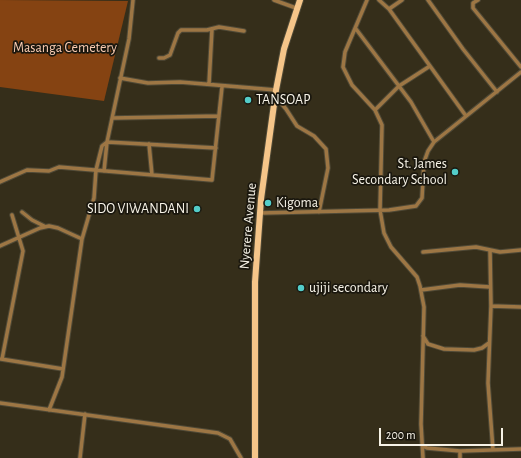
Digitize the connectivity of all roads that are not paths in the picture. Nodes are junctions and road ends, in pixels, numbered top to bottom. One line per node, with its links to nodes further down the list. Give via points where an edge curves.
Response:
1 (133, 0): 18 (street)
2 (274, 0): 9 (street)
3 (300, 0): 9 (main road, Nyerere Avenue)
4 (367, 0): 12 (street)
5 (379, 0): 10 (street)
6 (402, 0): 10 (street)
7 (428, 0): 22 (street, via 463,50)
8 (478, 0): 16 (street, via 473,4 473,8)
9 (296, 8): 23 (main road, Nyerere Avenue, via 284,49)
10 (389, 9): 15 (street)
11 (212, 29): 13 (street, via 220,27); 14 (street, via 179,31 170,54); 19 (street)
12 (356, 29): 21 (street); 24 (street, via 345,52 344,70 352,85)
13 (244, 31)
14 (159, 58)
15 (430, 66): 21 (street); 26 (street)
16 (521, 67)
17 (521, 72): 22 (street)
18 (120, 78): 19 (street, via 148,83); 27 (street)
19 (209, 84): 20 (street)
20 (222, 86): 23 (street); 25 (street)
21 (399, 86): 24 (street); 29 (street, via 422,119)
22 (498, 92): 26 (street)
23 (276, 93): 38 (main road, Nyerere Avenue); 39 (street, via 297,126 314,136 326,149 328,168)
24 (375, 110): 36 (street, via 384,136)
25 (219, 116): 27 (street); 31 (street)
26 (466, 116): 29 (street)
27 (112, 118): 28 (street)
28 (107, 142): 30 (street); 32 (street, via 102,146); 33 (street)
29 (434, 142): 36 (street, via 424,162 422,198 419,204 413,207)
30 (149, 144): 31 (street); 34 (street)
31 (216, 148): 34 (street, via 212,180)
32 (96, 170): 33 (street); 35 (street, via 59,167 49,171 27,170); 43 (street, via 94,198)
33 (104, 171): 34 (street)
34 (152, 175)
35 (0, 182)
36 (380, 210): 39 (street); 49 (street, via 390,247 417,277)
37 (22, 212): 41 (street)
38 (260, 212): 39 (street); 67 (main road, Nyerere Avenue, via 255,282)
39 (319, 212)
40 (12, 215): 42 (street)
41 (45, 227): 42 (street); 43 (street, via 58,228)
42 (18, 237): 44 (street); 56 (street, via 23,256)
43 (82, 239): 57 (street)
44 (0, 246)
45 (490, 250): 46 (street); 47 (street, via 479,247); 48 (street)
46 (521, 250)
47 (422, 252)
48 (490, 287): 49 (street, via 460,285); 51 (street)
49 (421, 290): 54 (street, via 424,307)
50 (521, 303): 52 (street)
51 (491, 306): 52 (street); 55 (street)
52 (516, 306): 53 (street)
53 (521, 307)
54 (422, 334): 55 (street, via 428,344 444,349 474,350); 61 (street)
55 (488, 343): 63 (street)
56 (1, 359): 57 (street)
57 (63, 369): 59 (street, via 60,386)
58 (1, 404): 59 (street)
59 (49, 410): 60 (street)
60 (85, 414): 65 (street); 66 (street, via 218,433 230,439)
61 (423, 446): 64 (street); 68 (street)
62 (521, 449): 63 (street)
63 (493, 450): 64 (street)
64 (460, 451): 69 (street)
65 (80, 458)
66 (242, 458)
67 (255, 458)
68 (423, 458)
69 (460, 458)

